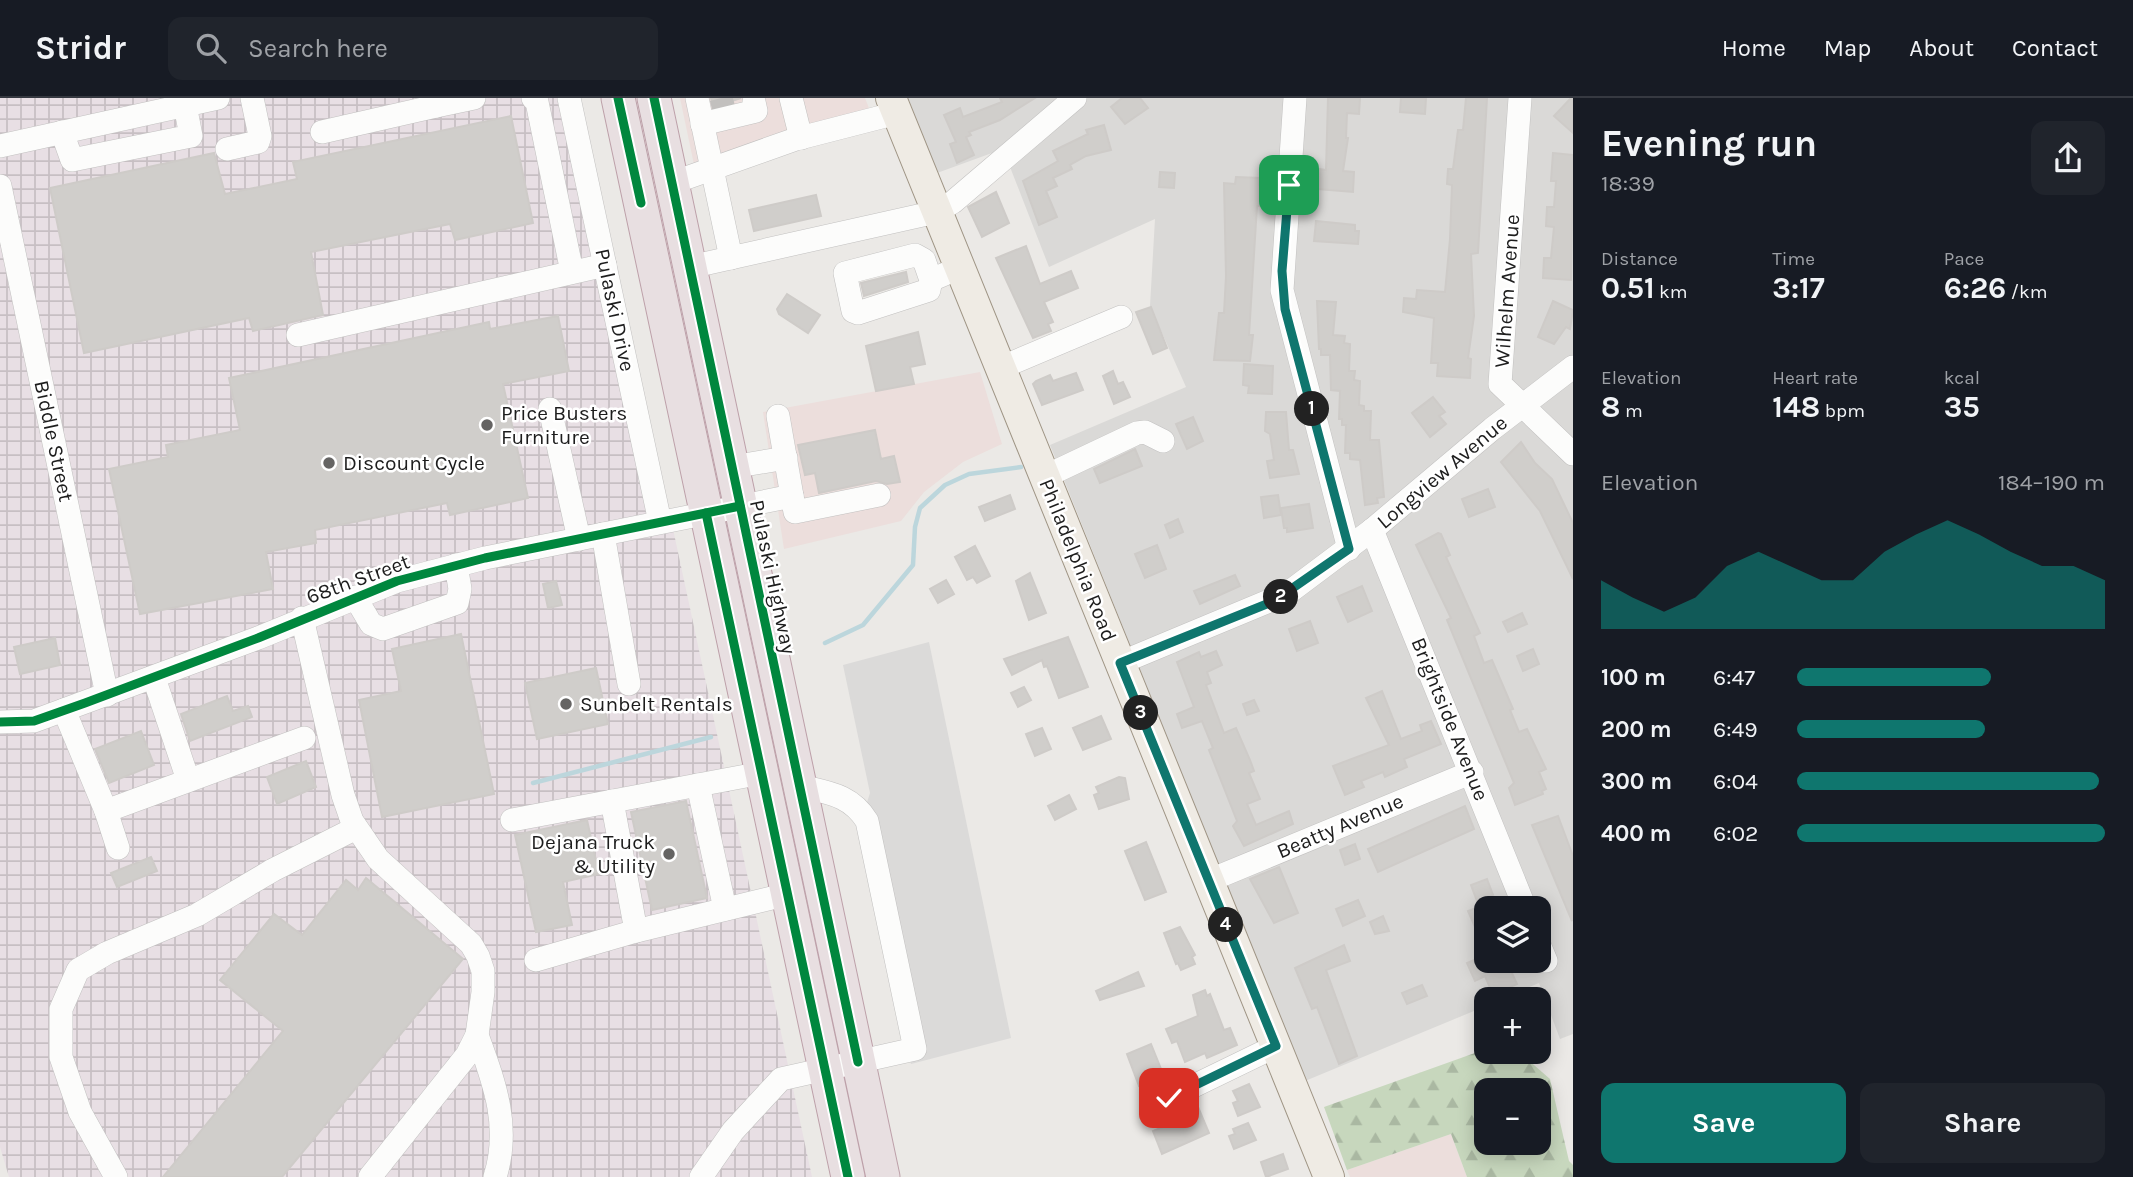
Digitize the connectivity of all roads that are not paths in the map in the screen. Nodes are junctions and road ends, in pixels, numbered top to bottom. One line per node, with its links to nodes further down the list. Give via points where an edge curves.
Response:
1 (218, 98): 15 (street)
2 (252, 98): 22 (street, via 258,142)
3 (474, 98): 13 (street)
4 (533, 98): 31 (street)
5 (569, 98): 28 (street, Pulaski Drive)
6 (618, 98): 48 (highway)
7 (654, 98): 24 (highway, Pulaski Highway)
8 (697, 98): 17 (street)
9 (792, 98): 20 (street)
10 (1075, 98): 26 (street)
11 (1295, 98): 53 (street, via 1282,290)
12 (1520, 98): 37 (street, Wilhelm Avenue, via 1500,384)
13 (435, 102): 19 (street)
14 (754, 102): 17 (street, via 756,111 724,114)
15 (185, 105): 18 (street); 18 (street, via 191,136 72,160)
16 (894, 106): 20 (street); 26 (main road, Philadelphia Road)
17 (702, 124): 23 (street)
18 (62, 132): 21 (street)
19 (322, 132)
20 (801, 138): 23 (street)
21 (0, 146)
22 (227, 149)
23 (712, 167): 24 (street); 27 (street)
24 (672, 183): 29 (highway, Pulaski Highway)
25 (0, 186): 60 (street, Biddle Street)
26 (936, 212): 27 (street); 30 (main road, Philadelphia Road)
27 (731, 258): 29 (street)
28 (605, 265): 31 (street); 49 (street, Pulaski Drive)
29 (690, 267): 43 (highway, Pulaski Highway)
30 (958, 268): 32 (street); 36 (main road, Philadelphia Road)
31 (572, 272): 34 (street)
32 (931, 280)
33 (1121, 317): 36 (street)
34 (298, 335)
35 (1573, 367): 37 (street, Longview Avenue)
36 (999, 368): 44 (main road, Philadelphia Road)
37 (1524, 404): 41 (street, Wilhelm Avenue); 50 (street, Longview Avenue)
38 (550, 409): 52 (street)
39 (778, 416): 42 (street)
40 (1163, 441): 44 (street, via 1137,433)
41 (1573, 454)
42 (786, 458): 43 (street); 46 (street)
43 (732, 467): 47 (highway, Pulaski Highway)
44 (1044, 477): 57 (main road, Philadelphia Road)
45 (878, 495): 46 (street, via 795,512)
46 (792, 496): 47 (street, 68th Street)
47 (740, 506): 48 (street, 68th Street); 68 (highway, Pulaski Highway)
48 (706, 513): 49 (street, 68th Street); 65 (highway)
49 (660, 522): 51 (street, 68th Street)
50 (1373, 530): 53 (street, Longview Avenue); 64 (street, Brightside Avenue)
51 (603, 534): 52 (street, 68th Street); 59 (street)
52 (579, 539): 54 (street, 68th Street)
53 (1349, 549): 57 (street, Longview Avenue, via 1274,601)
54 (456, 565): 55 (street, 68th Street); 55 (street, via 457,603 383,629 371,624)
55 (355, 597): 56 (street, 68th Street)
56 (302, 618): 58 (street, 68th Street); 72 (street, via 343,795)
57 (1120, 663): 74 (main road, Philadelphia Road)
58 (154, 678): 60 (street, 68th Street); 66 (street)
59 (629, 684)
60 (107, 695): 61 (street, 68th Street)
61 (64, 710): 62 (street, 68th Street, via 34,721); 70 (street)
62 (0, 722)
63 (304, 738): 66 (street)
64 (1472, 772): 74 (street, Beatty Avenue); 76 (street, Brightside Avenue)
65 (762, 773): 67 (street); 75 (highway)
66 (188, 780): 70 (street)
67 (698, 785): 69 (street); 77 (street)
68 (800, 786): 82 (highway, Pulaski Highway); 82 (street, via 846,797 867,821 913,1035 915,1049)
69 (612, 801): 71 (street); 78 (street)
70 (106, 811): 73 (street)
71 (512, 820)
72 (356, 828): 80 (street, via 378,859 471,944 483,971); 85 (street, via 197,915 78,970 61,1009 61,1057 80,1112)
73 (118, 848)
74 (1208, 881): 81 (main road, Philadelphia Road)
75 (788, 894): 77 (street); 83 (highway)
76 (1520, 896)
77 (726, 909): 78 (street)
78 (636, 931): 79 (street)
79 (536, 960)
80 (477, 1035): 86 (street, via 467,1055); 87 (street, via 503,1118)
81 (1276, 1046): 84 (street); 91 (main road, Philadelphia Road)
82 (858, 1062): 83 (street); 90 (highway, Pulaski Highway)
83 (825, 1070): 88 (street, via 781,1079 733,1131); 89 (highway)
84 (1169, 1098)
85 (116, 1177)
86 (370, 1177)
87 (495, 1177)
88 (701, 1177)
89 (848, 1177)
90 (883, 1177)
91 (1329, 1177)

